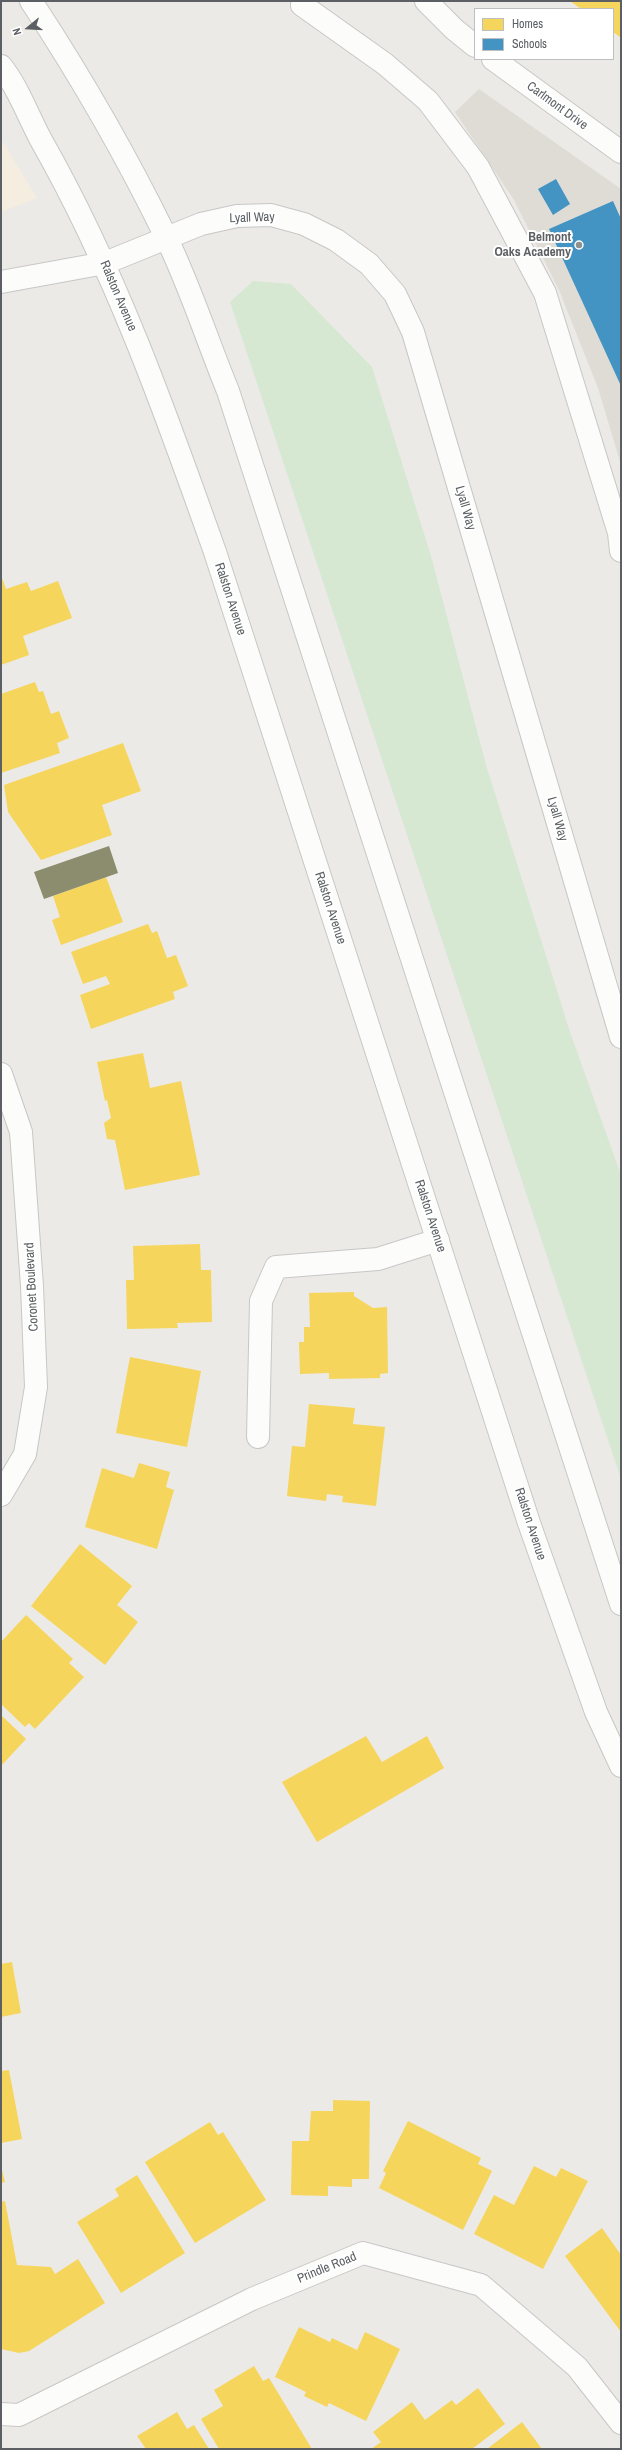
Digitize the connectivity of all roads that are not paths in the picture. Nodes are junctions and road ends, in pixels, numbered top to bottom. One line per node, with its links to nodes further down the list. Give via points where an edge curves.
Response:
1 (31, 1): 8 (main road, via 117,143)
2 (303, 1): 11 (main road, via 302,5 385,64 428,101 478,167 545,293 619,533)
3 (426, 1): 4 (main road)
4 (474, 45)
5 (494, 60): 7 (main road, Carlmont Drive)
6 (1, 66): 9 (main road, Ralston Avenue, via 59,170)
7 (621, 152)
8 (166, 238): 9 (main road, Lyall Way); 12 (main road, Lyall Way, via 237,216 271,215 304,224 336,240 369,264 395,294 414,332); 18 (main road, via 228,391)
9 (105, 263): 10 (main road, Lyall Way); 15 (main road, Ralston Avenue, via 144,357 215,552)
10 (1, 282)
11 (621, 550)
12 (621, 1037)
13 (1, 1074): 14 (main road, Coronet Boulevard)
14 (11, 1132): 17 (main road, Coronet Boulevard, via 32,1286 36,1387 25,1454)
15 (438, 1240): 16 (main road, via 378,1259 276,1267 261,1301); 19 (main road, Ralston Avenue, via 562,1619 596,1712)
16 (258, 1437)
17 (1, 1495)
18 (621, 1604)
19 (621, 1766)
20 (1, 2414): 21 (main road, Prindle Road, via 20,2415 252,2299 363,2253 481,2285 578,2367)
21 (621, 2423)

